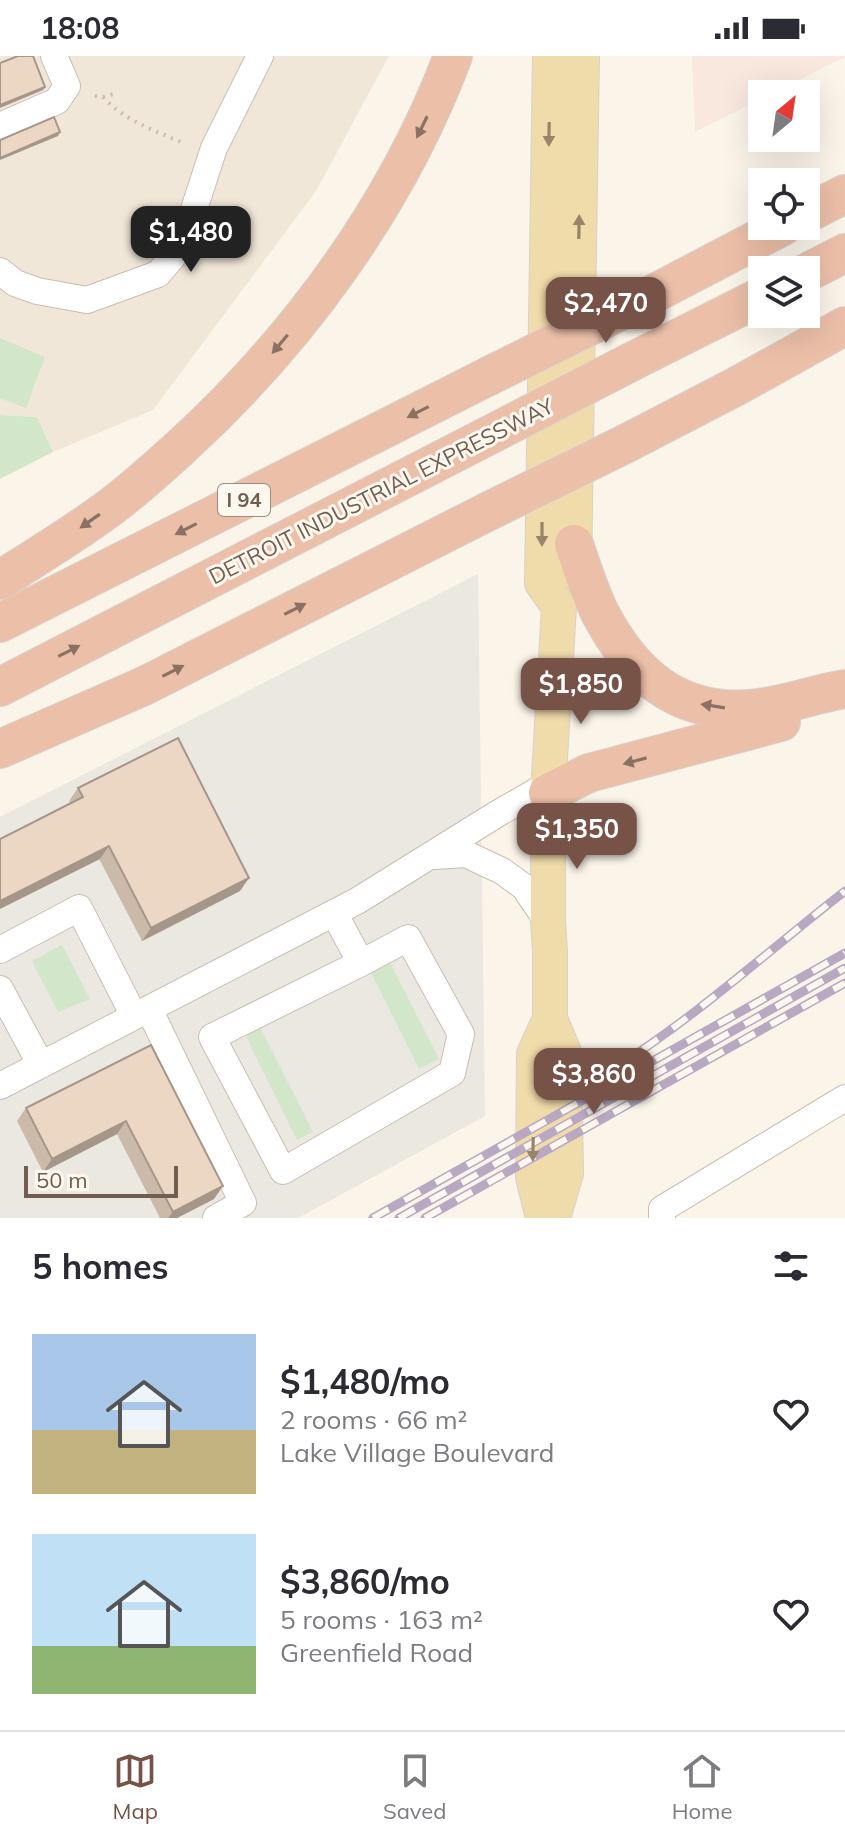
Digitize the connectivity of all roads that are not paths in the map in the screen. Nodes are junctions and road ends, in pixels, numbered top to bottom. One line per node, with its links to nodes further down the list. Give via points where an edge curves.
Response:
1 (54, 56): 6 (street, via 67,86 57,101)
2 (260, 56): 12 (street, via 214,148 182,246 158,274 87,300 37,291)
3 (453, 56): 18 (highway, one-way to 18, via 381,203 304,315 259,369 114,505)
4 (550, 56): 19 (main road, one-way to 19, via 542,583)
5 (582, 56): 17 (main road, one-way to 5)
6 (0, 126)
7 (845, 194): 8 (highway)
8 (820, 207)
9 (756, 240): 20 (highway, I 94, one-way to 20, bridge)
10 (845, 253): 11 (highway)
11 (820, 266)
12 (0, 271)
13 (748, 303): 21 (highway, DETROIT INDUSTRIAL EXPRESSWAY / I 94, one-way to 13, bridge)
14 (845, 326): 16 (highway)
15 (845, 348): 16 (highway)
16 (735, 387): 24 (highway, one-way to 16, bridge, via 144,686)
17 (574, 544): 19 (main road, via 574,591); 22 (highway, one-way to 17, via 748,709 701,705 664,690 626,656 599,611)
18 (0, 580)
19 (559, 607): 25 (main road)
20 (0, 623)
21 (0, 687)
22 (845, 689)
23 (845, 703): 25 (highway, one-way to 25, via 589,773)
24 (0, 749)
25 (549, 789): 26 (street, via 497,814); 28 (main road)
26 (430, 857): 27 (street); 28 (street, via 466,854 502,871 524,887)
27 (334, 913): 30 (street); 32 (street)
28 (548, 922): 33 (main road)
29 (0, 950): 32 (street, via 79,908)
30 (361, 963): 30 (street, via 408,938 461,1034 452,1073 283,1171 212,1037)
31 (0, 989): 34 (street)
32 (142, 1013): 34 (street); 37 (street, via 243,1203)
33 (550, 1019): 38 (main road, one-way to 38, via 534,1054 533,1177); 39 (main road, via 564,1052 566,1173)
34 (41, 1065): 35 (street)
35 (0, 1086)
36 (845, 1098): 40 (street, via 662,1209)
37 (216, 1218)
38 (543, 1218)
39 (553, 1218)
40 (662, 1218)

